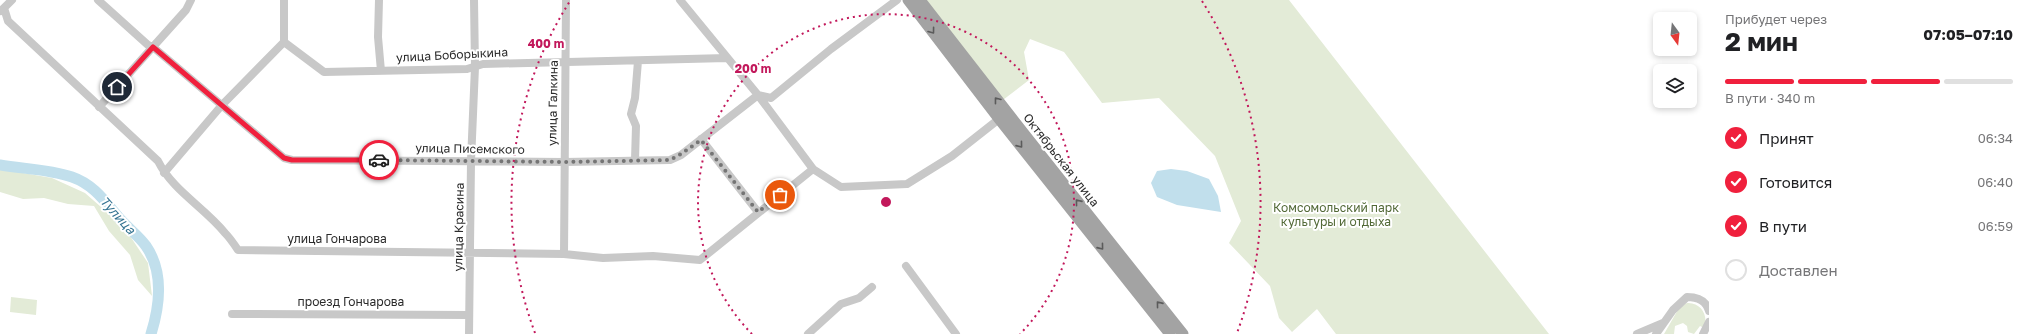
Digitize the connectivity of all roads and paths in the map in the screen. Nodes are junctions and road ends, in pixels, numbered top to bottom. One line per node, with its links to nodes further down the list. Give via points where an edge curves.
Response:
1 (12, 0): 12 (street)
2 (98, 0): 14 (street, улица Писемского)
3 (191, 0): 14 (street, via 186,10)
4 (284, 0): 13 (street)
5 (379, 0): 19 (street)
6 (474, 0): 18 (street, улица Красина)
7 (566, 0): 17 (street, улица Галкина)
8 (680, 0): 15 (street)
9 (897, 0): 20 (street, via 771,98)
10 (908, 0): 23 (main road, Октябрьская улица, one-way to 23)
11 (920, 0): 44 (main road, Октябрьская улица, one-way to 11)
12 (2, 10): 22 (street, улица Гончарова, via 8,21)
13 (284, 42): 19 (street, улица Боборыкина, via 324,72); 21 (street)
14 (153, 47): 21 (street, улица Писемского); 22 (street)
15 (727, 58): 16 (street, улица Боборыкина); 20 (street)
16 (638, 61): 17 (street, улица Боборыкина); 25 (street, via 631,114 636,126)
17 (566, 63): 18 (street, улица Боборыкина, via 483,64); 27 (street, улица Галкина)
18 (475, 67): 19 (street, улица Боборыкина); 26 (street, улица Красина)
19 (380, 71)
20 (758, 95): 24 (street, улица Писемского); 28 (street)
21 (222, 105): 26 (street, улица Писемского, via 279,154 292,160); 29 (street)
22 (99, 107): 29 (street, улица Гончарова, via 158,161)
23 (999, 119): 28 (street, via 952,156 907,184 841,187); 43 (main road, Октябрьская улица, one-way to 43)
24 (701, 140): 25 (street, улица Писемского, via 670,160); 30 (street)
25 (635, 160): 27 (street, улица Писемского)
26 (471, 161): 27 (street, улица Писемского); 31 (street, улица Красина)
27 (565, 162): 32 (street, улица Галкина)
28 (813, 169): 30 (street, улица Гончарова)
29 (164, 173): 31 (street, улица Гончарова, via 225,232 238,250)
30 (758, 212): 32 (street, улица Гончарова, via 700,260 653,256 603,258)
31 (470, 252): 32 (street, улица Гончарова); 37 (street, улица Красина)
32 (564, 254)
33 (906, 266): 42 (street)
34 (872, 287): 41 (street, via 859,298 841,304)
35 (1709, 311): 39 (street, via 1708,306 1700,299 1687,297)
36 (232, 314): 37 (street, проезд Гончарова)
37 (469, 314): 40 (street, улица Красина)
38 (1709, 322): 47 (street)
39 (1663, 323): 45 (street); 46 (street)
40 (469, 334)
41 (808, 334)
42 (956, 334)
43 (1170, 334)
44 (1184, 334)
45 (1637, 334)
46 (1656, 334)
47 (1702, 334)

